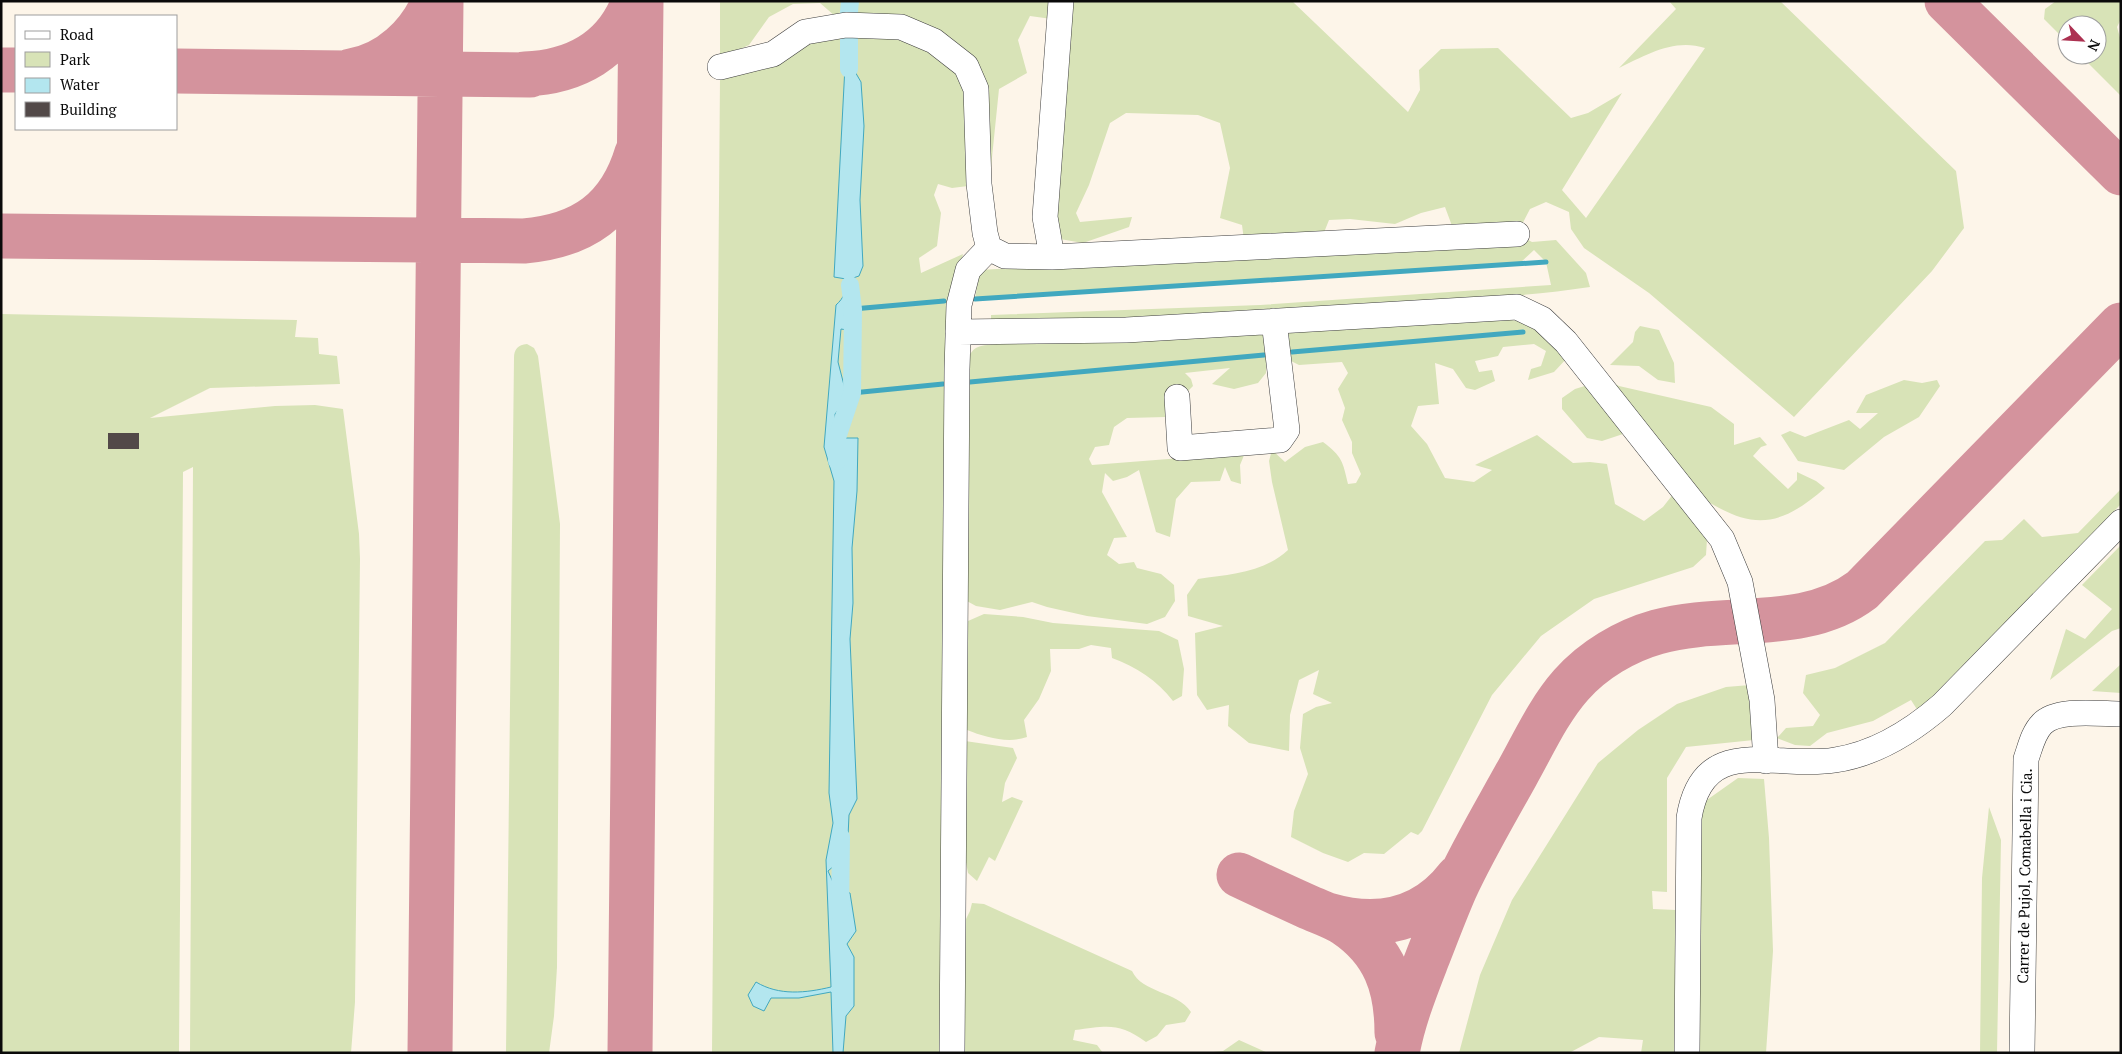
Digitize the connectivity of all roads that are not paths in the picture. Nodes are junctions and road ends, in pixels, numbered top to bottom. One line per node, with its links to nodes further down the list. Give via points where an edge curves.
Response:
1 (1061, 1): 5 (street, via 1045,216)
2 (720, 67): 4 (street, via 773,54 806,32 846,25 901,27 934,41 966,66 976,89 979,184)
3 (1517, 234): 5 (street)
4 (989, 248): 5 (street, via 1005,256); 7 (street, via 968,270 959,305)
5 (1052, 257)
6 (1274, 321): 7 (street, via 1126,330); 8 (street, via 1287,430 1280,440 1180,448); 11 (street, via 1517,307 1542,318 1566,342 1722,539 1740,582 1762,700)
7 (958, 332): 12 (street)
8 (1178, 397)
9 (2121, 522): 11 (street, via 1922,722 1893,740 1835,760)
10 (2121, 714): 14 (street, Carrer de Pujol, Comabella i Cia., via 2058,715 2042,724 2028,753 2025,777)
11 (1766, 761): 13 (street, via 1732,762 1718,766 1706,775 1692,803 1689,818)
12 (952, 1053)
13 (1687, 1053)
14 (2022, 1053)

